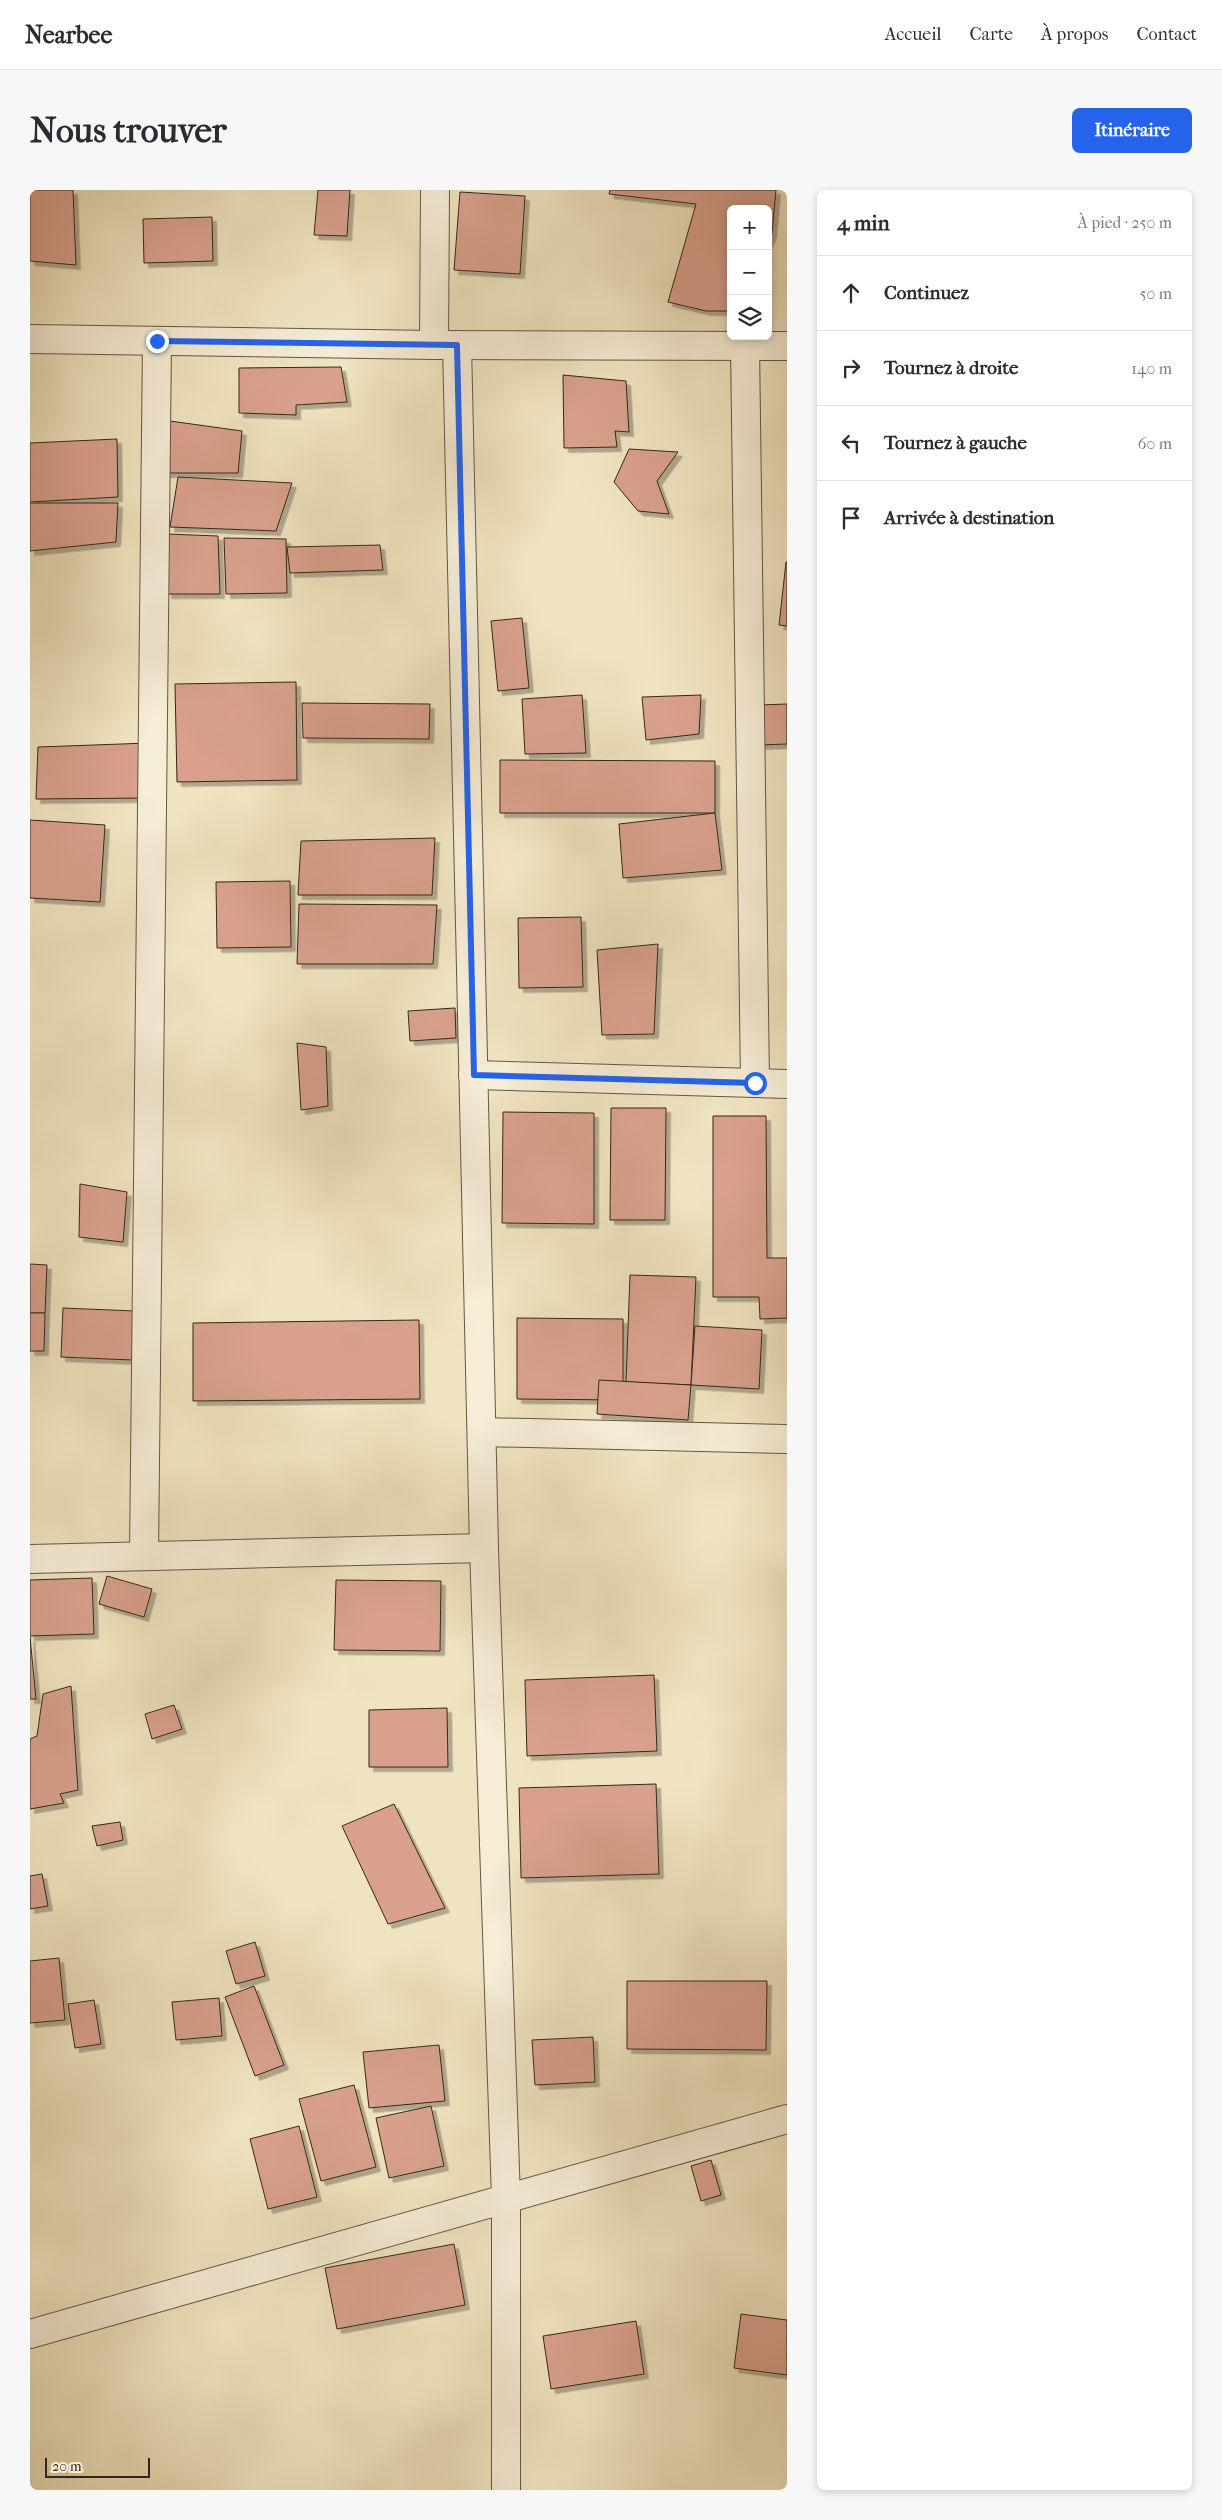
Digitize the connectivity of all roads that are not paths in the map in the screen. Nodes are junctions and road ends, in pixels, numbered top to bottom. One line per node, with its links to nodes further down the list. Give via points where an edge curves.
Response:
1 (435, 190): 4 (street)
2 (30, 338): 3 (street)
3 (157, 341): 4 (street); 13 (street)
4 (446, 345): 5 (street); 7 (street)
5 (745, 346): 6 (street); 8 (street)
6 (787, 346)
7 (474, 1075): 8 (street); 10 (street)
8 (755, 1083): 9 (street)
9 (787, 1084)
10 (482, 1432): 11 (street); 12 (street)
11 (787, 1439)
12 (484, 1548): 13 (street); 16 (street)
13 (144, 1556): 14 (street)
14 (30, 1559)
15 (787, 2119): 16 (street)
16 (506, 2199): 17 (street); 18 (street)
17 (30, 2334)
18 (506, 2490)

